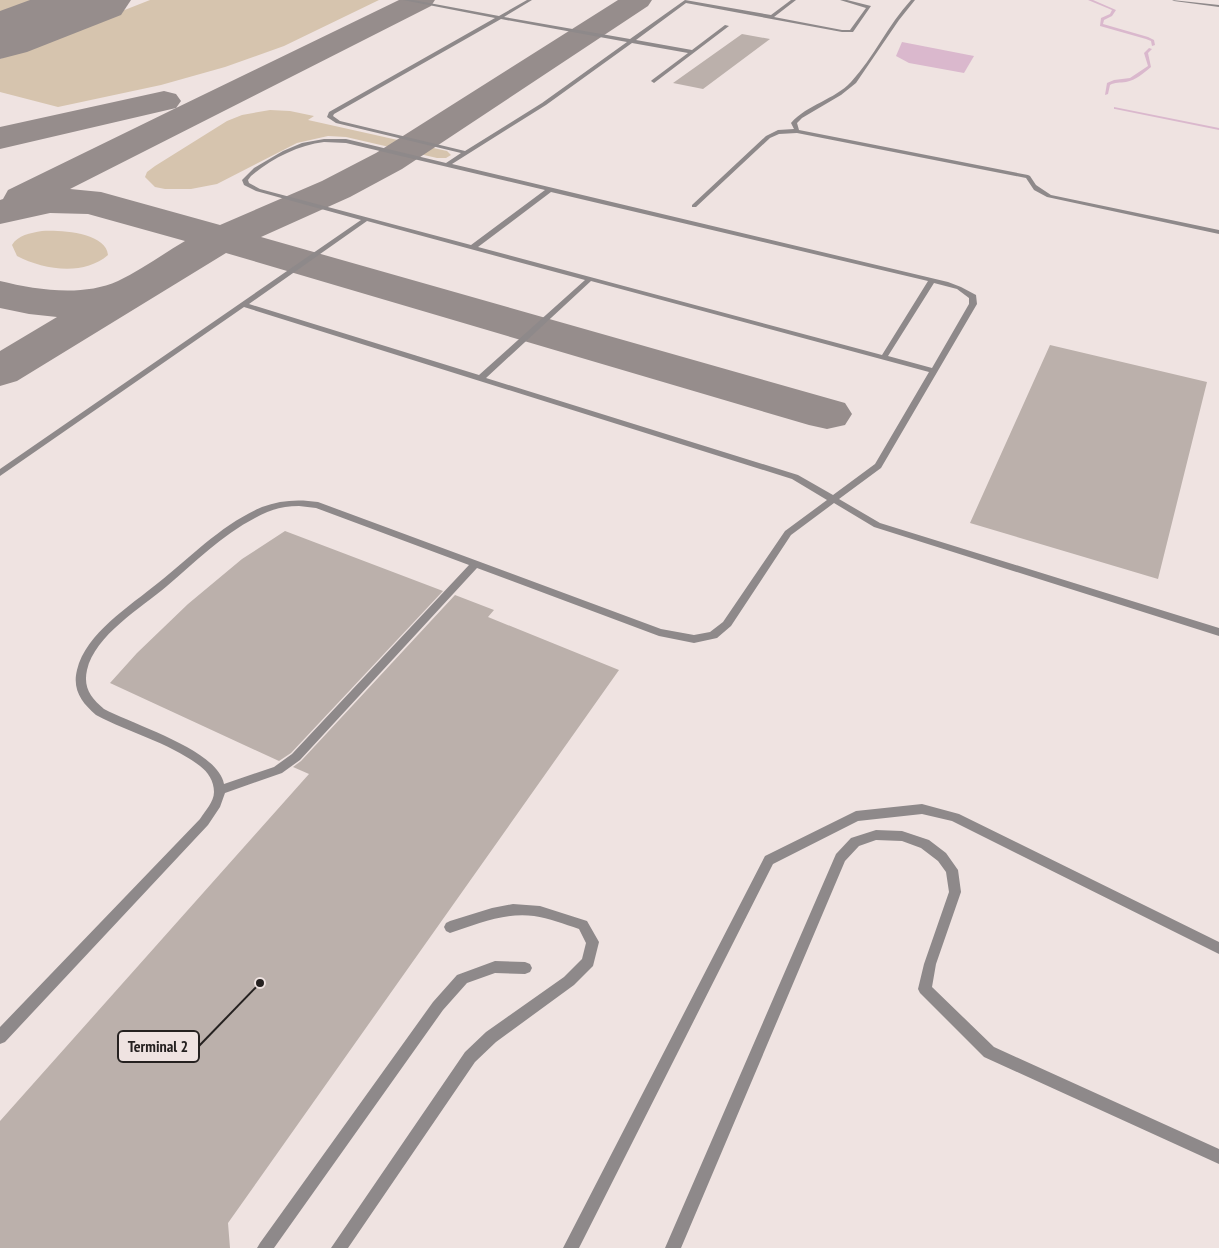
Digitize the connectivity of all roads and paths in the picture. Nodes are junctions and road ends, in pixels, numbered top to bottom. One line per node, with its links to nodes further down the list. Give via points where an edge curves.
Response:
1 (405, 0): 9 (lane)
2 (530, 0): 9 (lane)
3 (794, 0): 10 (lane)
4 (842, 0): 10 (lane, via 869,8 854,30 842,31)
5 (914, 0): 15 (lane, via 854,82 840,95 800,117 794,123)
6 (1174, 0): 8 (lane)
7 (687, 1): 10 (lane); 12 (lane)
8 (1219, 6)
9 (500, 17): 12 (lane); 16 (lane, via 334,110 330,117 338,122)
10 (772, 17)
11 (727, 26): 13 (lane)
12 (631, 41): 13 (lane); 16 (lane, via 544,104)
13 (693, 52): 14 (lane)
14 (654, 81)
15 (797, 131): 19 (lane, via 778,132 768,137); 21 (lane, via 1028,177 1030,184 1049,196)
16 (467, 152): 17 (lane)
17 (447, 165): 18 (lane); 20 (lane, via 346,142 322,140 298,147 254,170 245,180 258,190)
18 (549, 190): 22 (lane); 24 (lane)
19 (694, 206)
20 (366, 219): 22 (lane); 25 (lane)
21 (1219, 232)
22 (473, 247): 23 (lane)
23 (590, 279): 26 (lane); 28 (lane)
24 (932, 280): 26 (lane); 27 (lane, via 959,288 973,297 973,304)
25 (243, 304): 28 (lane); 29 (lane)
26 (884, 358): 27 (lane)
27 (934, 371): 30 (lane, via 878,466)
28 (481, 378): 30 (lane, via 795,477)
29 (0, 473)
30 (833, 499): 31 (lane, via 788,533 727,624 713,635 694,639 659,632); 32 (lane, via 877,525)
31 (476, 563): 33 (lane, via 296,757 278,770); 33 (lane, via 324,506 284,504 266,509 218,538 119,621 85,660 80,674 81,690 88,703 102,714 204,762 216,774)
32 (1219, 632)
33 (221, 790): 37 (lane, via 216,806 204,822)
34 (450, 927): 40 (lane, via 483,916 533,910 583,925 593,942 588,962 569,981 491,1036 470,1057)
35 (1219, 948): 41 (lane, via 955,817 922,809 856,816 769,860)
36 (526, 968): 39 (lane, via 495,967 462,979 438,1006)
37 (2, 1032)
38 (1219, 1157): 42 (lane, via 989,1052 925,989 930,964 955,892 952,870 925,844 902,836 876,835 855,842 840,858)
39 (265, 1248)
40 (339, 1248)
41 (571, 1248)
42 (674, 1248)

